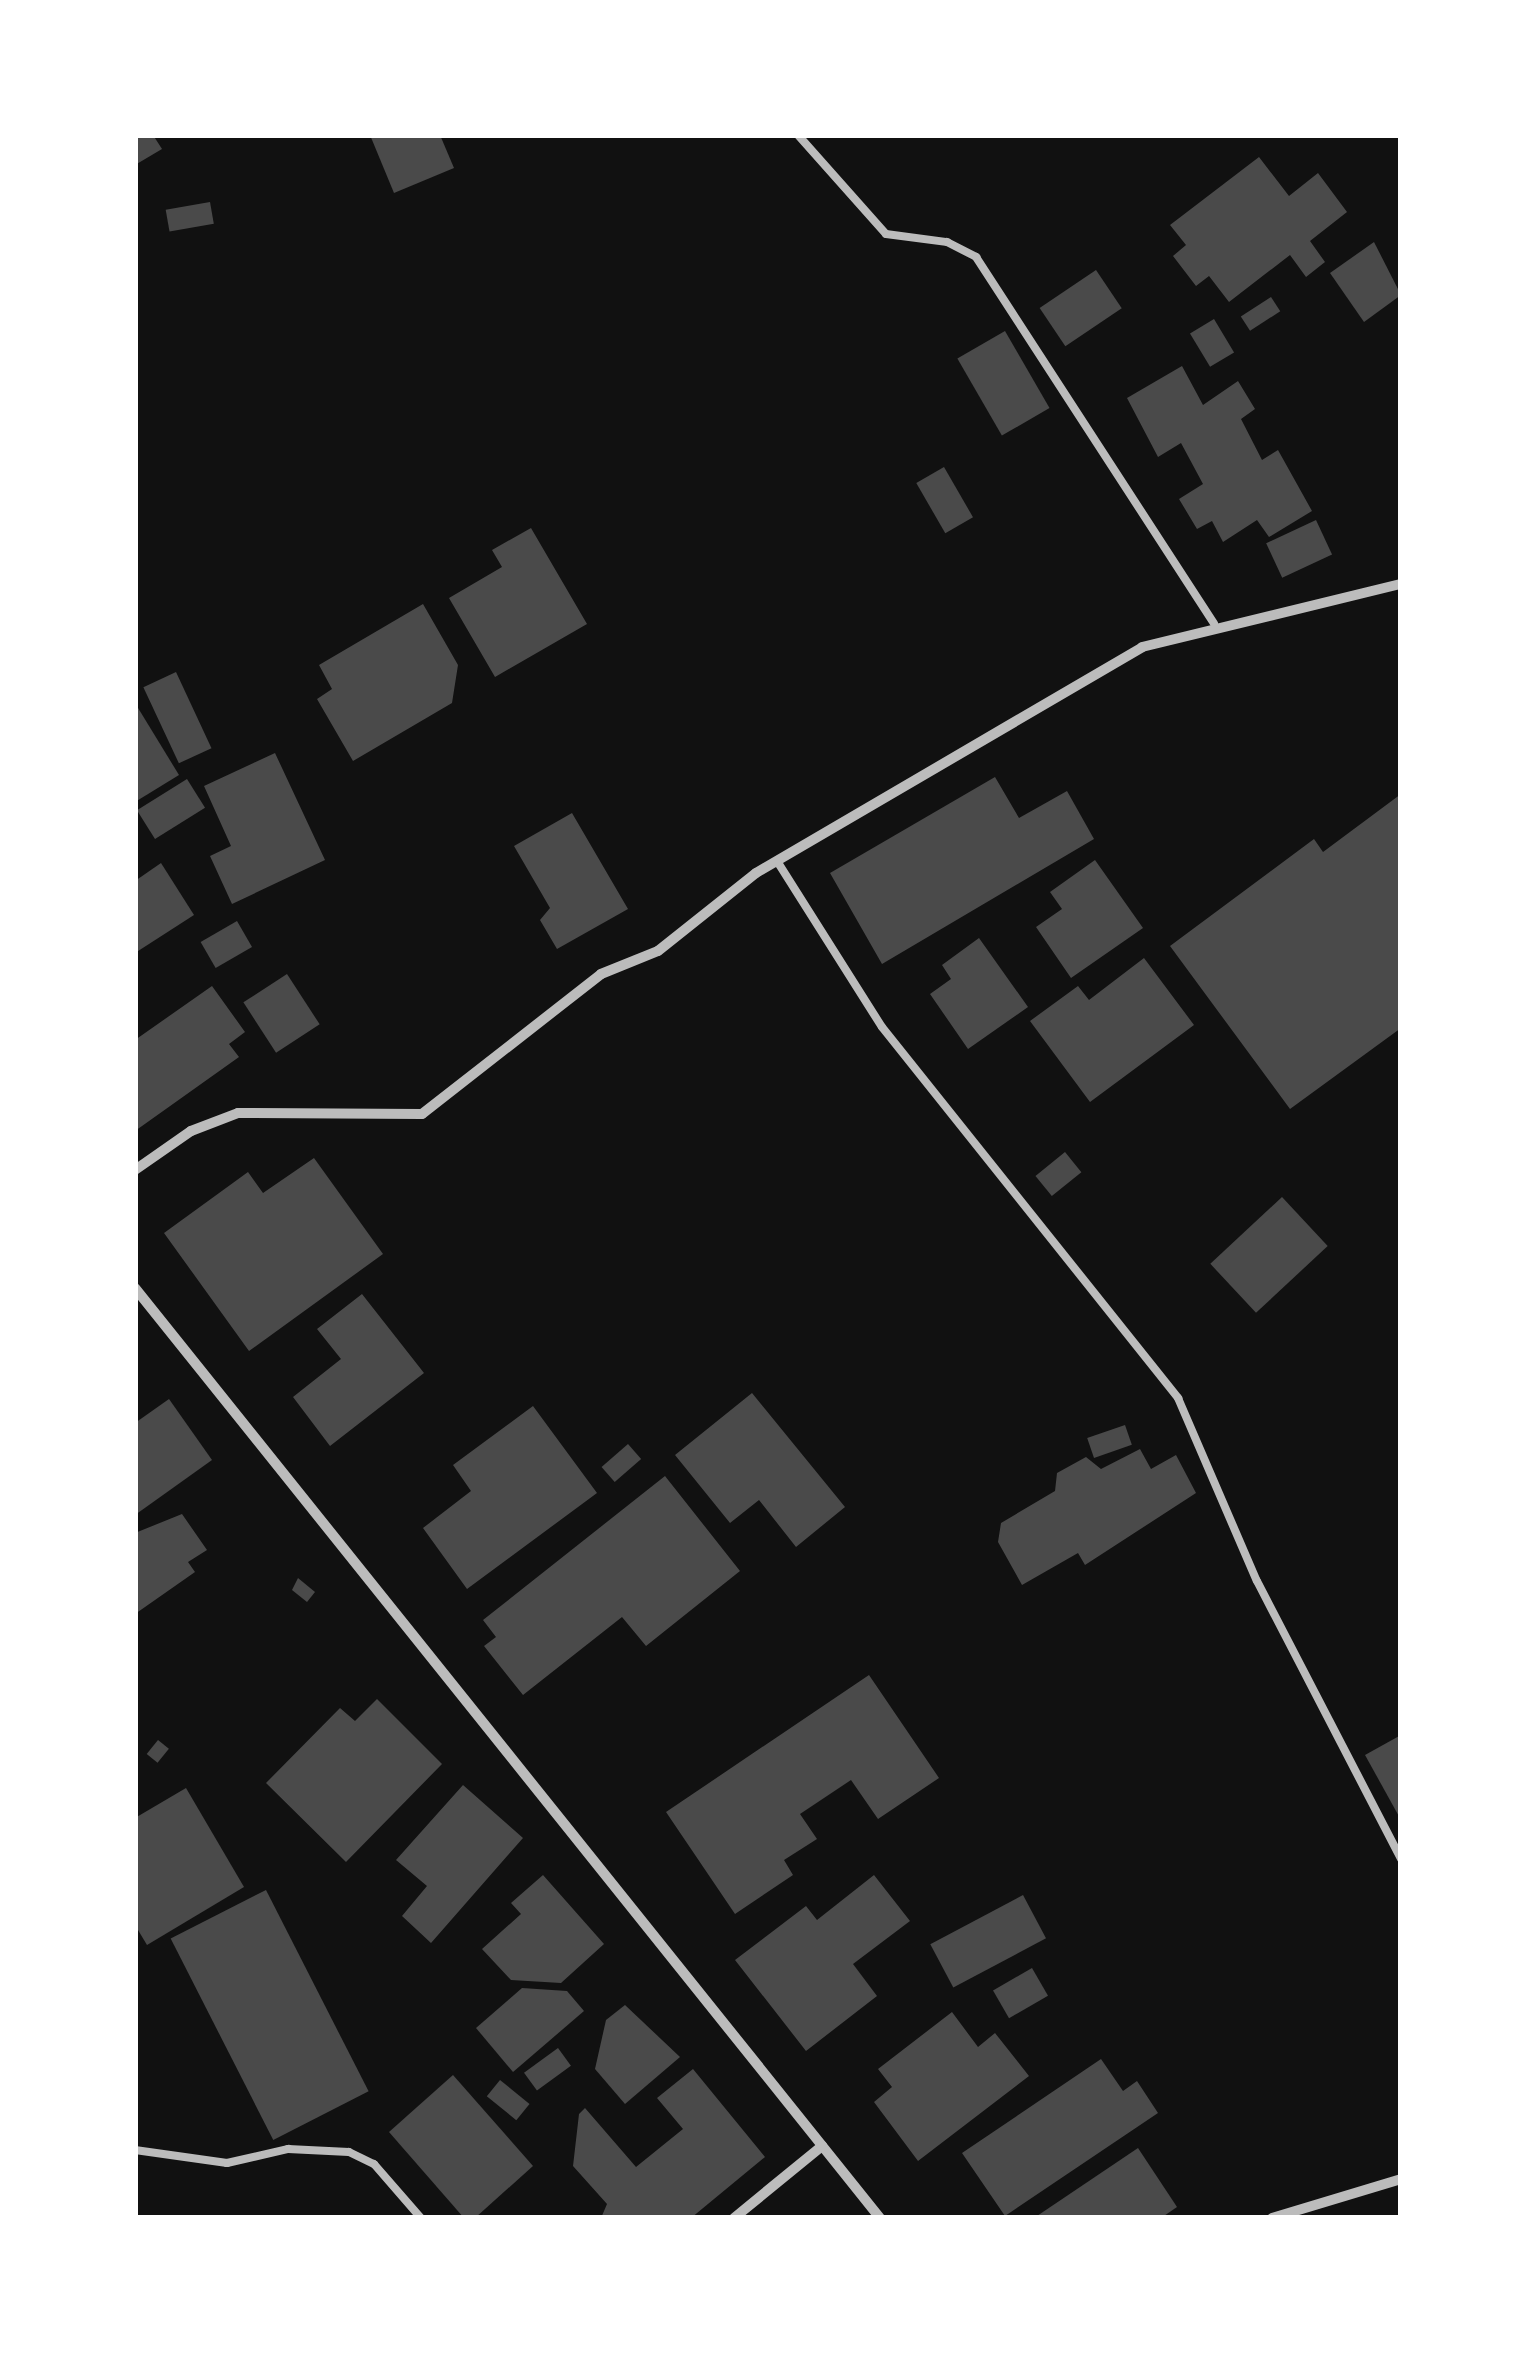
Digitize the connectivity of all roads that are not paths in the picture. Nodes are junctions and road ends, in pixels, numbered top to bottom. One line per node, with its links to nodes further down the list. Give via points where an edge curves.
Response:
1 (798, 135): 3 (lane, via 886,234 912,245 947,242 976,257)
2 (1401, 584): 3 (street)
3 (1214, 623): 4 (street, via 1142,647)
4 (777, 861): 5 (street, via 658,951 601,974 422,1114 238,1113 191,1131); 7 (lane, via 882,1027 1178,1398 1257,1581)
5 (135, 1170)
6 (135, 1288): 8 (street)
7 (1401, 1859)
8 (822, 2146): 12 (street); 13 (street)
9 (135, 2150): 11 (lane, via 227,2162 288,2149 349,2152 374,2164)
10 (1401, 2179): 14 (street)
11 (421, 2218)
12 (734, 2218)
13 (880, 2218)
14 (1272, 2218)

